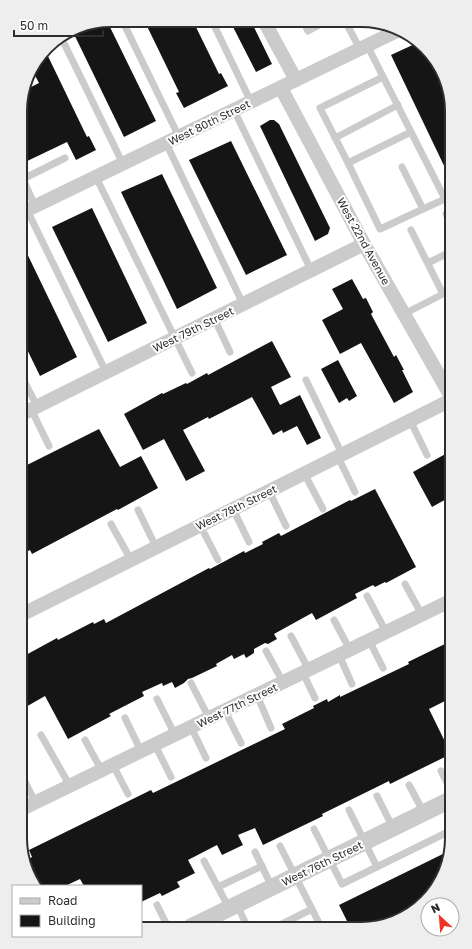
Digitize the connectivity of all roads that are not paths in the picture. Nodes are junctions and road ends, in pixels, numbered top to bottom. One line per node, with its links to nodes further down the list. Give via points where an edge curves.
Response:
1 (125, 27): 17 (lane)
2 (215, 27): 13 (lane)
3 (267, 27): 11 (street)
4 (306, 27): 5 (lane, via 308,31)
5 (316, 27)
6 (349, 27): 9 (lane)
7 (392, 33): 9 (street, West 80th Street)
8 (64, 41): 22 (lane)
9 (363, 47): 10 (lane); 11 (street, West 80th Street)
10 (383, 77): 14 (lane); 18 (lane, via 320,108)
11 (296, 80): 12 (street, West 80th Street)
12 (281, 88): 13 (street, West 80th Street); 31 (street, West 22nd Avenue)
13 (251, 102): 15 (street, West 80th Street)
14 (398, 105): 16 (lane); 18 (lane)
15 (234, 110): 17 (street, West 80th Street); 34 (lane)
16 (411, 132): 21 (lane); 26 (lane)
17 (180, 137): 19 (street, West 80th Street)
18 (335, 138): 21 (lane)
19 (166, 143): 22 (street, West 80th Street); 35 (lane)
20 (64, 158): 24 (lane)
21 (348, 163): 28 (lane, via 380,229)
22 (123, 164): 25 (street, West 80th Street)
23 (402, 167): 28 (lane)
24 (27, 177)
25 (96, 177): 29 (street, West 80th Street); 38 (lane)
26 (445, 195)
27 (445, 200): 28 (lane)
28 (423, 209)
29 (28, 210): 40 (lane)
30 (411, 230): 33 (lane)
31 (364, 244): 34 (street, West 79th Street); 36 (street, West 22nd Avenue)
32 (445, 255): 33 (lane)
33 (428, 263): 36 (lane, via 444,294)
34 (311, 270): 35 (street, West 79th Street)
35 (243, 304): 37 (street, West 79th Street)
36 (404, 314): 43 (street, West 22nd Avenue)
37 (214, 318): 38 (street, West 79th Street); 39 (lane)
38 (174, 338): 40 (street, West 79th Street); 41 (lane)
39 (230, 352)
40 (106, 372): 46 (street, West 79th Street)
41 (192, 372)
42 (306, 380): 50 (lane)
43 (445, 386)
44 (27, 398): 46 (lane)
45 (445, 403): 47 (street, West 78th Street)
46 (30, 410): 48 (lane)
47 (410, 420): 49 (lane); 50 (street, West 78th Street)
48 (49, 446)
49 (427, 455)
50 (340, 456): 51 (street, West 78th Street); 53 (lane)
51 (304, 473): 52 (street, West 78th Street); 55 (lane)
52 (269, 491): 54 (street, West 78th Street); 59 (lane)
53 (355, 492)
54 (233, 509): 58 (street, West 78th Street); 60 (lane)
55 (323, 509)
56 (138, 510): 61 (lane)
57 (111, 524): 62 (lane)
58 (200, 525): 61 (street, West 78th Street); 63 (lane)
59 (286, 526)
60 (249, 542)
61 (156, 547): 62 (street, West 78th Street)
62 (130, 560): 67 (street, West 78th Street)
63 (218, 560)
64 (405, 584): 68 (lane)
65 (367, 596): 70 (lane)
66 (445, 604): 68 (street, West 77th Street)
67 (27, 612)
68 (422, 615): 70 (street, West 77th Street)
69 (334, 620): 74 (lane)
70 (386, 632): 72 (street, West 77th Street)
71 (291, 636): 76 (lane)
72 (369, 640): 74 (street, West 77th Street); 75 (lane)
73 (266, 651): 78 (lane)
74 (344, 652): 76 (street, West 77th Street); 79 (lane)
75 (383, 668)
76 (306, 671): 78 (street, West 77th Street); 81 (lane)
77 (191, 682): 85 (lane)
78 (283, 682): 80 (street, West 77th Street)
79 (352, 684)
80 (256, 695): 83 (street, West 77th Street); 87 (lane)
81 (315, 698)
82 (157, 699): 89 (lane)
83 (225, 710): 85 (street, West 77th Street); 91 (lane)
84 (125, 718): 93 (lane)
85 (209, 718): 86 (street, West 77th Street)
86 (191, 727): 89 (street, West 77th Street); 94 (lane)
87 (271, 728)
88 (41, 735): 100 (lane)
89 (175, 735): 92 (street, West 77th Street)
90 (85, 740): 95 (lane)
91 (241, 743)
92 (155, 745): 93 (street, West 77th Street); 97 (lane)
93 (141, 751): 95 (street, West 77th Street)
94 (206, 758)
95 (107, 768): 100 (street, West 77th Street); 102 (lane)
96 (441, 770): 98 (lane)
97 (171, 777)
98 (445, 778)
99 (409, 785): 107 (lane)
100 (70, 786): 105 (street, West 77th Street)
101 (27, 792): 105 (lane)
102 (128, 794)
103 (377, 796): 108 (lane)
104 (445, 802): 107 (street, West 76th Street)
105 (30, 805)
106 (349, 810): 111 (lane)
107 (424, 813): 108 (street, West 76th Street)
108 (393, 828): 111 (street, West 76th Street)
109 (314, 829): 114 (lane)
110 (445, 833): 117 (lane)
111 (365, 842): 114 (street, West 76th Street); 117 (lane)
112 (280, 846): 118 (lane)
113 (255, 852): 116 (lane)
114 (329, 859): 117 (lane, via 342,884); 118 (street, West 76th Street)
115 (204, 861): 119 (lane)
116 (262, 866): 119 (lane); 120 (lane)
117 (377, 867)
118 (296, 876): 120 (street, West 76th Street); 122 (lane)
119 (218, 887): 123 (lane)
120 (272, 887): 123 (street, West 76th Street)
121 (157, 905): 124 (lane)
122 (312, 909): 127 (lane); 128 (lane)
123 (225, 914): 125 (street, West 76th Street); 126 (lane)
124 (166, 922)
125 (205, 922)
126 (240, 922)
127 (286, 922)
128 (318, 922)

